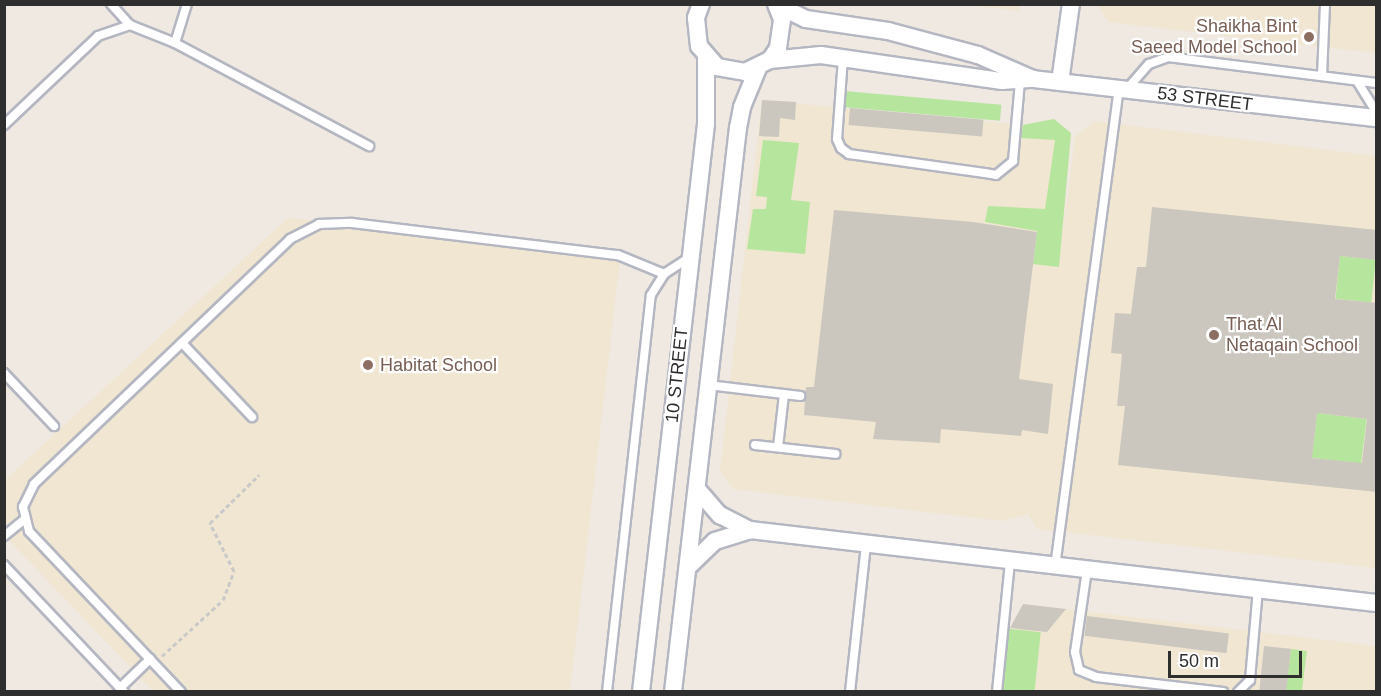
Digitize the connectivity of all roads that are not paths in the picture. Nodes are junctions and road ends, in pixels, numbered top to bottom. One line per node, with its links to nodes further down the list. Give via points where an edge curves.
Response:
1 (111, 4): 7 (lane)
2 (187, 4): 8 (lane)
3 (701, 4): 9 (street, via 695,32)
4 (1071, 4): 15 (street)
5 (1325, 4): 12 (lane)
6 (777, 5): 11 (street, 10 STREET, via 783,33); 13 (street, 53 STREET, via 806,19 888,31 967,51 1017,69)
7 (130, 25): 8 (lane); 20 (lane, via 98,36)
8 (175, 43): 21 (lane)
9 (706, 58): 11 (street, 53 STREET, via 731,72); 22 (street, 10 STREET, via 706,124)
10 (843, 58): 11 (street, 53 STREET, via 803,54); 13 (street, 53 STREET); 13 (lane, via 837,139 841,148 849,154 985,174 996,175 1013,161)
11 (764, 64): 26 (street, 10 STREET, via 742,107 738,128)
12 (1322, 76): 14 (lane); 17 (lane, via 1168,57 1149,64)
13 (1026, 80): 15 (street, 53 STREET)
14 (1357, 81): 16 (lane); 18 (lane)
15 (1060, 82): 17 (street, 53 STREET)
16 (1377, 83)
17 (1123, 89): 19 (street, 53 STREET); 42 (lane)
18 (1377, 111)
19 (1377, 118)
20 (4, 125)
21 (369, 146)
22 (691, 257): 23 (lane); 50 (street, 10 STREET)
23 (664, 274): 24 (lane, via 618,255 351,223 319,224 290,239); 49 (lane, via 656,283 649,306)
24 (182, 343): 29 (lane); 35 (lane, via 34,484 23,507)
25 (4, 374): 30 (lane)
26 (708, 385): 27 (lane); 34 (street, 10 STREET)
27 (784, 394): 28 (lane); 32 (lane)
28 (800, 396)
29 (252, 417)
30 (54, 426)
31 (755, 445): 32 (lane)
32 (778, 447): 33 (lane)
33 (836, 454)
34 (697, 489): 36 (street, via 720,515); 41 (street, 10 STREET)
35 (24, 520): 37 (lane); 46 (lane, via 37,540)
36 (750, 530): 38 (street); 41 (street, via 715,542)
37 (4, 536)
38 (866, 544): 39 (street); 52 (lane)
39 (1010, 562): 42 (street); 53 (lane)
40 (4, 565): 47 (lane)
41 (688, 567): 51 (street, 10 STREET)
42 (1055, 567): 43 (street)
43 (1088, 570): 44 (street); 54 (lane, via 1075,652 1079,670 1096,677)
44 (1258, 589): 45 (street); 55 (lane, via 1250,680)
45 (1377, 603)
46 (152, 661): 47 (lane); 48 (lane)
47 (122, 690)
48 (181, 692)
49 (607, 692)
50 (641, 692)
51 (673, 692)
52 (850, 692)
53 (997, 692)
54 (1223, 692)
55 (1238, 692)

